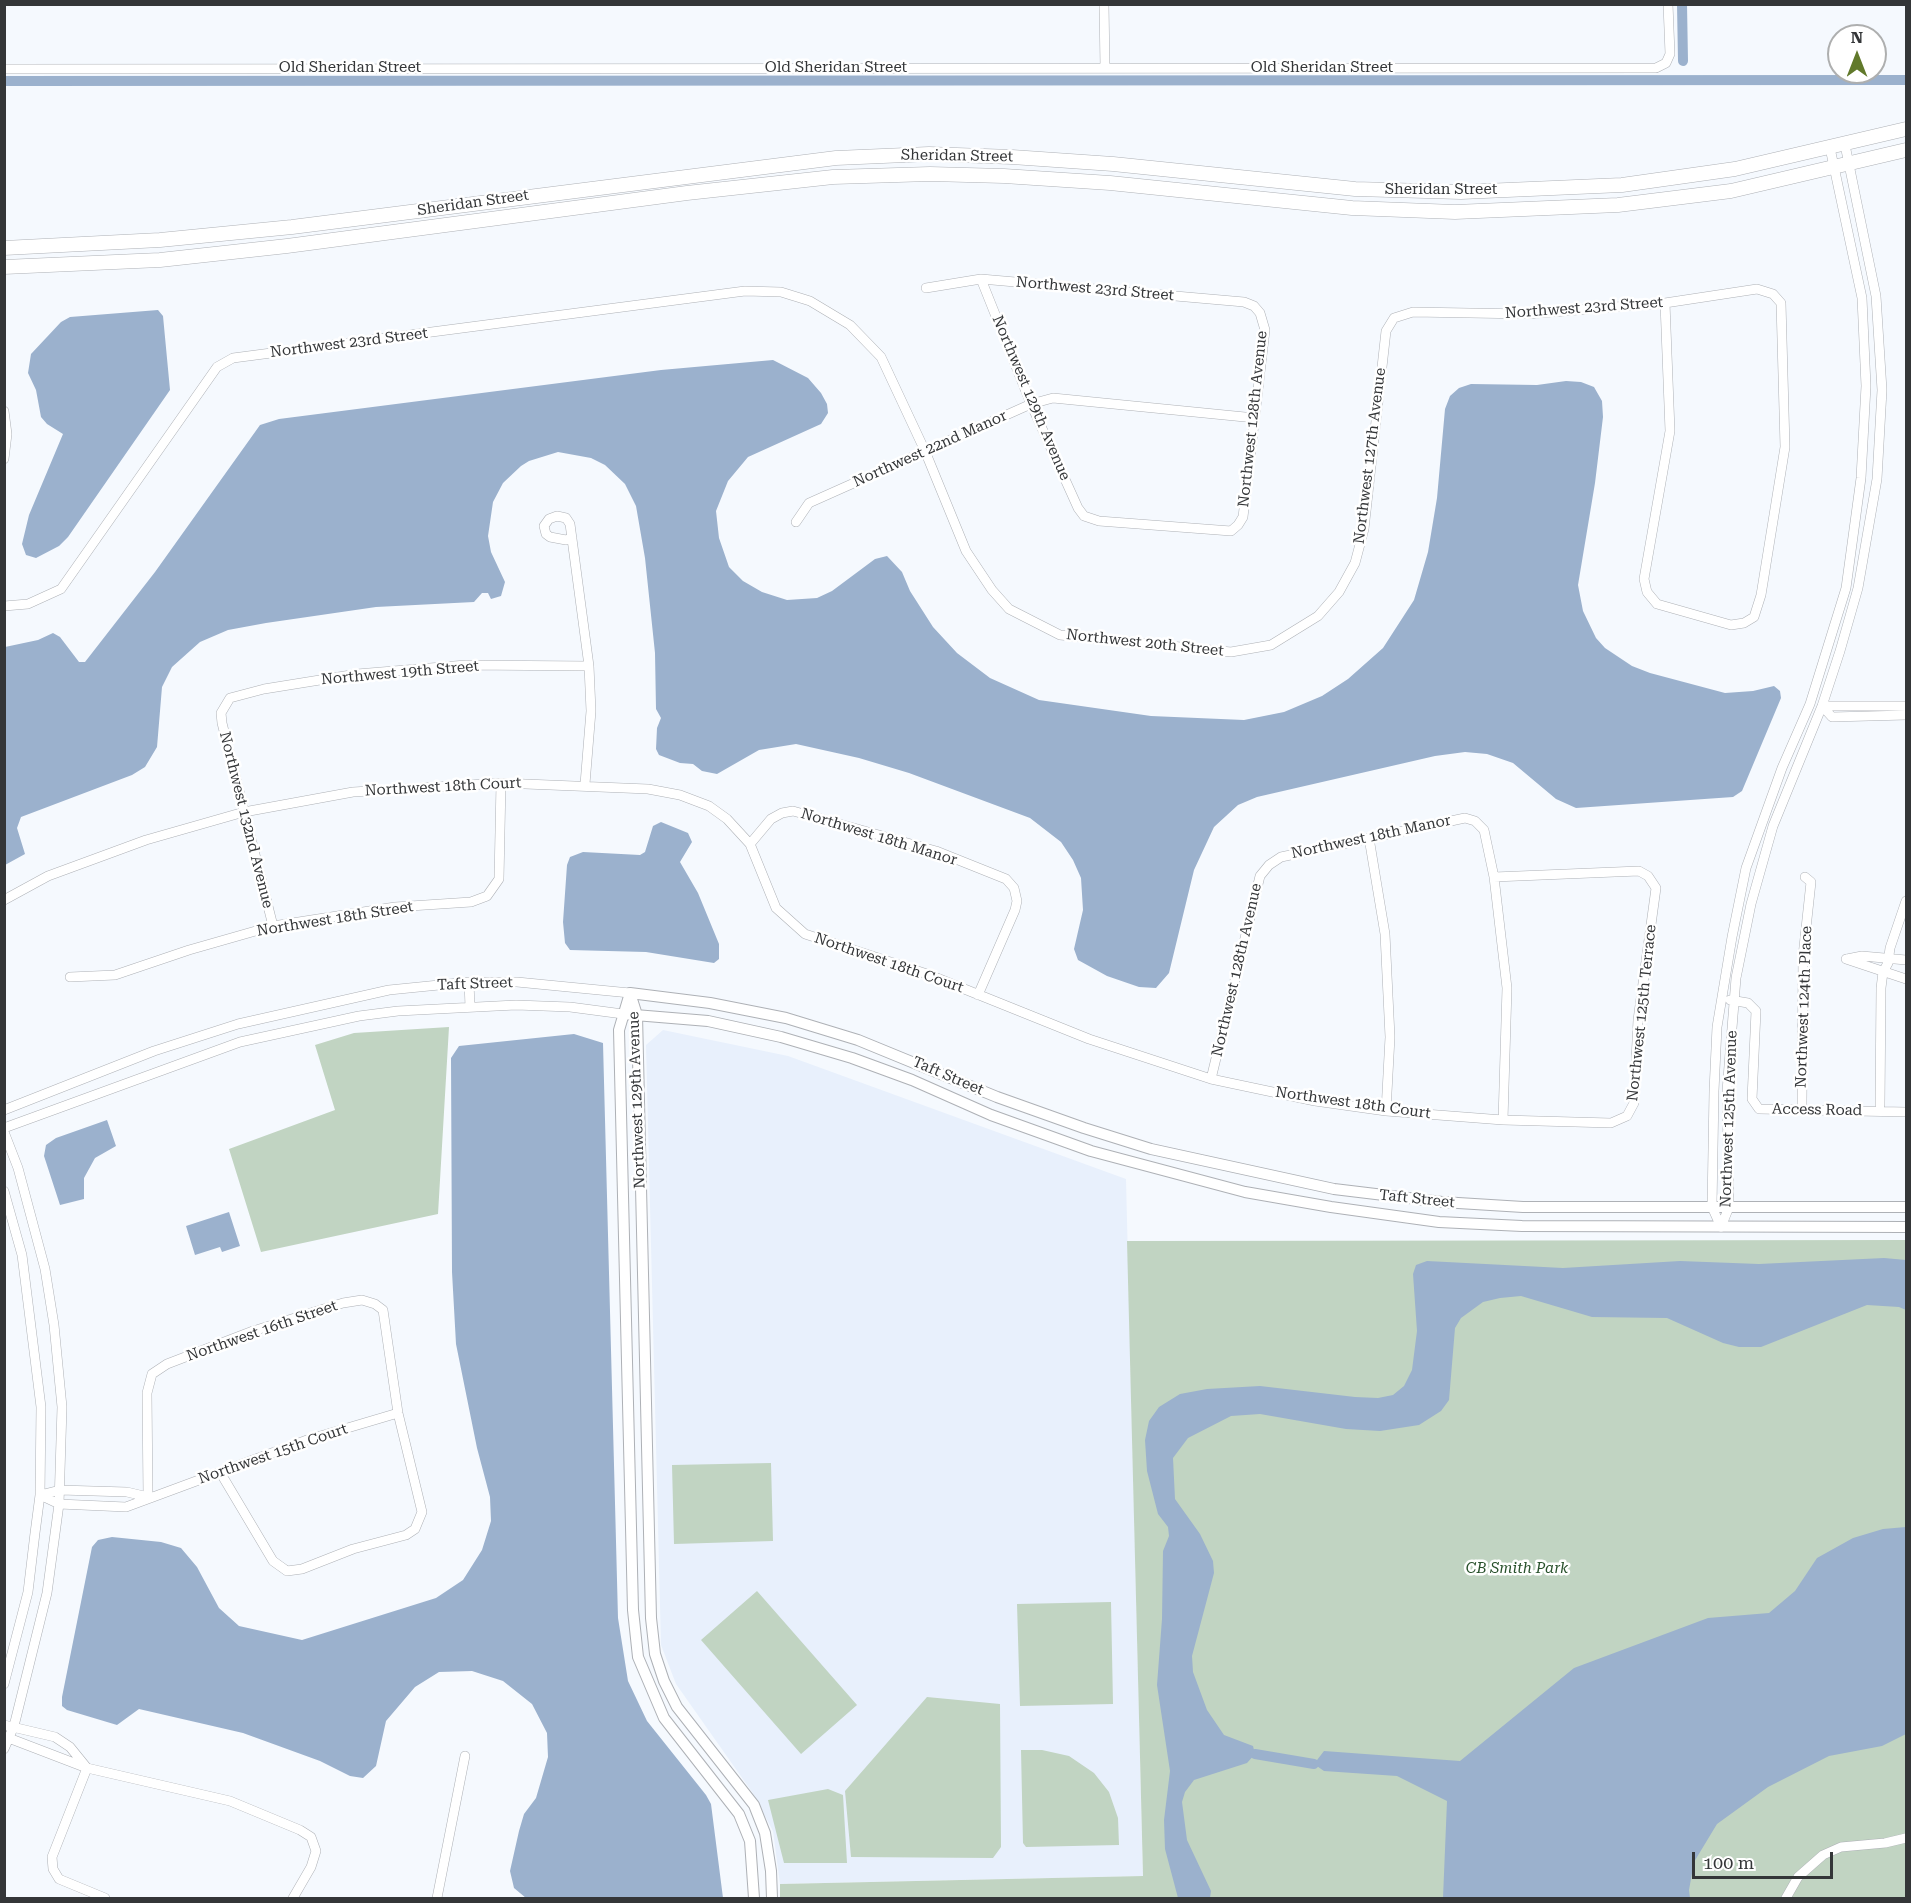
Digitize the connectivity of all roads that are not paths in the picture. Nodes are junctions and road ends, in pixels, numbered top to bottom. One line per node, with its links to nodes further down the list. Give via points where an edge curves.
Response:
1 (1104, 4): 3 (street)
2 (1668, 4): 3 (street, Old Sheridan Street, via 1670,54 1666,63 1656,68)
3 (1106, 68): 4 (street, Old Sheridan Street)
4 (4, 69)
5 (1906, 129): 6 (main road, Sheridan Street)
6 (1845, 145): 7 (main road, Sheridan Street); 9 (street, Northwest 125th Avenue)
7 (1830, 148): 10 (street, Northwest 125th Avenue); 11 (main road, Sheridan Street, via 1735,169 1622,185 1461,192 1355,189 1012,157 929,154 836,158 292,227 160,240)
8 (1906, 150): 9 (main road, Sheridan Street)
9 (1850, 164): 10 (main road, Sheridan Street); 30 (street, Northwest 125th Avenue, via 1876,296 1882,390 1876,479 1866,544 1849,622)
10 (1835, 168): 12 (main road, Sheridan Street, via 1731,191 1618,205 1455,212 1352,208 1004,176 833,177 160,260); 53 (street, Northwest 125th Avenue, via 1855,260 1865,331 1866,398 1854,535 1846,588 1830,645 1746,867)
11 (4, 248)
12 (4, 267)
13 (981, 279): 14 (street, Northwest 23rd Street); 16 (street, Northwest 23rd Street, via 1244,302); 18 (street, Northwest 129th Avenue)
14 (926, 288)
15 (1665, 303): 15 (street, Northwest 23rd Street, via 1671,431 1644,579 1647,592 1657,604 1731,625 1744,623 1754,617 1761,595 1785,447 1780,303 1773,294 1757,289); 17 (street, Northwest 23rd Street, via 1527,314 1413,312)
16 (1260, 313): 20 (street, Northwest 128th Avenue, via 1265,330)
17 (1394, 318): 26 (street, Northwest 127th Avenue, via 1386,331 1364,529 1355,563)
18 (1031, 404): 20 (street, Northwest 22nd Manor, via 1053,398); 21 (street, Northwest 22nd Manor); 24 (street, Northwest 129th Avenue, via 1084,516 1099,522 1232,531)
19 (4, 411): 22 (street)
20 (1255, 418): 24 (street, Northwest 128th Avenue, via 1243,517)
21 (925, 451): 23 (street, Northwest 22nd Manor, via 809,503); 27 (street, Northwest 23rd Street, via 881,357 850,325 810,301 781,292 745,291 233,358 217,367 61,589 28,604); 28 (street, Northwest 23rd Street, via 966,551)
22 (4, 459)
23 (795, 522)
24 (1238, 525)
25 (572, 538): 29 (street)
26 (1339, 592): 28 (street, Northwest 20th Street, via 1318,616 1271,645 1231,652 1060,635)
27 (4, 606)
28 (1010, 609)
29 (589, 666): 32 (street, Northwest 19th Street, via 466,665 357,674 230,698); 35 (street, via 591,711)
30 (1822, 706): 31 (street); 33 (street, via 1832,717); 54 (street, Northwest 125th Avenue, via 1762,863 1743,939)
31 (1906, 706)
32 (221, 713): 36 (street, Northwest 132nd Avenue)
33 (1906, 715)
34 (501, 783): 35 (street, Northwest 18th Court); 36 (street, Northwest 18th Court, via 353,792); 44 (street, Northwest 18th Street, via 499,879 487,896 471,902 395,907)
35 (585, 784): 38 (street, Northwest 18th Court, via 680,795 727,819)
36 (244, 812): 42 (street, Northwest 18th Court, via 146,840 48,876); 44 (street, Northwest 132nd Avenue)
37 (1369, 838): 39 (street, Northwest 18th Manor, via 1281,857); 40 (street, Northwest 18th Manor, via 1451,819 1475,821 1484,830); 68 (street, via 1385,934 1390,1037)
38 (750, 844): 52 (street, Northwest 18th Court, via 776,908 805,934); 52 (street, Northwest 18th Manor, via 771,819 793,811 936,851 1005,879 1014,888 1015,910)
39 (1269, 865): 63 (street, Northwest 128th Avenue, via 1260,876)
40 (1494, 877): 70 (street, Northwest 125th Terrace, via 1639,871 1656,888 1638,1020 1634,1103); 71 (street, via 1507,988)
41 (1805, 877): 65 (street, Northwest 124th Place, via 1811,882 1803,956)
42 (4, 900)
43 (1906, 901): 45 (street)
44 (273, 926): 48 (street, Northwest 18th Street, via 115,975)
45 (1890, 957): 46 (street); 47 (street); 47 (street, via 1846,959)
46 (1906, 960)
47 (1883, 972): 49 (street); 66 (street)
48 (70, 977)
49 (1906, 979)
50 (469, 982): 51 (street, Taft Street, via 517,982); 55 (street); 56 (street, Taft Street, via 389,990)
51 (630, 993): 57 (street, Northwest 129th Avenue); 58 (street, Northwest 129th Avenue); 61 (street, Taft Street, via 786,1018)
52 (978, 995): 63 (street, Northwest 18th Court, via 1089,1039)
53 (1721, 1000): 54 (street, Access Road); 74 (street, Northwest 125th Avenue, via 1714,1091)
54 (1734, 1001): 69 (street, Access Road, via 1748,1003 1756,1011 1752,1099 1760,1109); 75 (street, Northwest 125th Avenue, via 1727,1091)
55 (470, 1007): 57 (street, Taft Street, via 570,1007); 59 (street, Taft Street, via 398,1011)
56 (290, 1011): 59 (street); 60 (street, Taft Street)
57 (623, 1014): 58 (street, Taft Street); 81 (street, Northwest 129th Avenue, via 619,1030)
58 (637, 1015): 64 (street, Taft Street, via 708,1021 781,1038); 80 (street, Northwest 129th Avenue)
59 (294, 1029): 62 (street, Taft Street)
60 (154, 1051): 62 (street); 67 (street, Taft Street)
61 (920, 1063): 64 (street); 74 (street, Taft Street, via 1029,1109 1151,1149 1334,1189 1523,1207)
62 (160, 1069): 72 (street, Taft Street)
63 (1211, 1079): 68 (street, Northwest 18th Court)
64 (912, 1080): 77 (street, Taft Street, via 1060,1141 1245,1192 1439,1222)
65 (1802, 1104)
66 (1881, 1105)
67 (4, 1110)
68 (1386, 1111): 71 (street, Northwest 18th Court)
69 (1906, 1112)
70 (1627, 1116): 71 (street, Northwest 18th Court, via 1611,1123)
71 (1503, 1120)
72 (4, 1130): 83 (street, via 41,1249 54,1325 62,1407)
73 (4, 1191): 84 (street, via 22,1255 33,1327 41,1407)
74 (1712, 1207): 75 (street, Taft Street); 77 (street, Northwest 125th Avenue)
75 (1729, 1207): 76 (street, Taft Street); 77 (street, Northwest 125th Avenue)
76 (1906, 1207)
77 (1721, 1227): 78 (street, Taft Street)
78 (1906, 1227)
79 (398, 1413): 82 (street, Northwest 15th Court, via 307,1440); 82 (street, via 422,1512 420,1522 406,1535 287,1571 273,1561); 85 (street, Northwest 16th Street, via 386,1321 383,1310 375,1304 362,1300 343,1303 254,1331 152,1374 147,1393)
80 (648, 1444): 81 (street); 98 (street, Northwest 129th Avenue, via 655,1654 677,1707 754,1805 765,1833)
81 (631, 1456): 97 (street, Northwest 129th Avenue, via 633,1610 638,1657 664,1718 739,1814 750,1841)
82 (220, 1472): 85 (street, Northwest 15th Court)
83 (60, 1490): 84 (street, Northwest 15th Court); 85 (street, Northwest 15th Court, via 127,1492); 86 (street)
84 (40, 1495): 86 (street, Northwest 15th Court); 87 (street, via 27,1592)
85 (148, 1497): 86 (street, Northwest 15th Court, via 126,1507)
86 (59, 1504): 88 (street, via 47,1593)
87 (4, 1684)
88 (9, 1726): 89 (street); 92 (street, via 47,1734 63,1742)
89 (7, 1737): 90 (street); 92 (street)
90 (4, 1749)
91 (465, 1756): 96 (street)
92 (87, 1768): 94 (street, via 52,1857 52,1869 59,1879); 95 (street, via 230,1801 300,1830 314,1843 315,1859)
93 (1906, 1838): 99 (street, via 1841,1847 1823,1855 1798,1877)
94 (105, 1899)
95 (293, 1899)
96 (437, 1899)
97 (754, 1899)
98 (772, 1899)
99 (1786, 1899)

